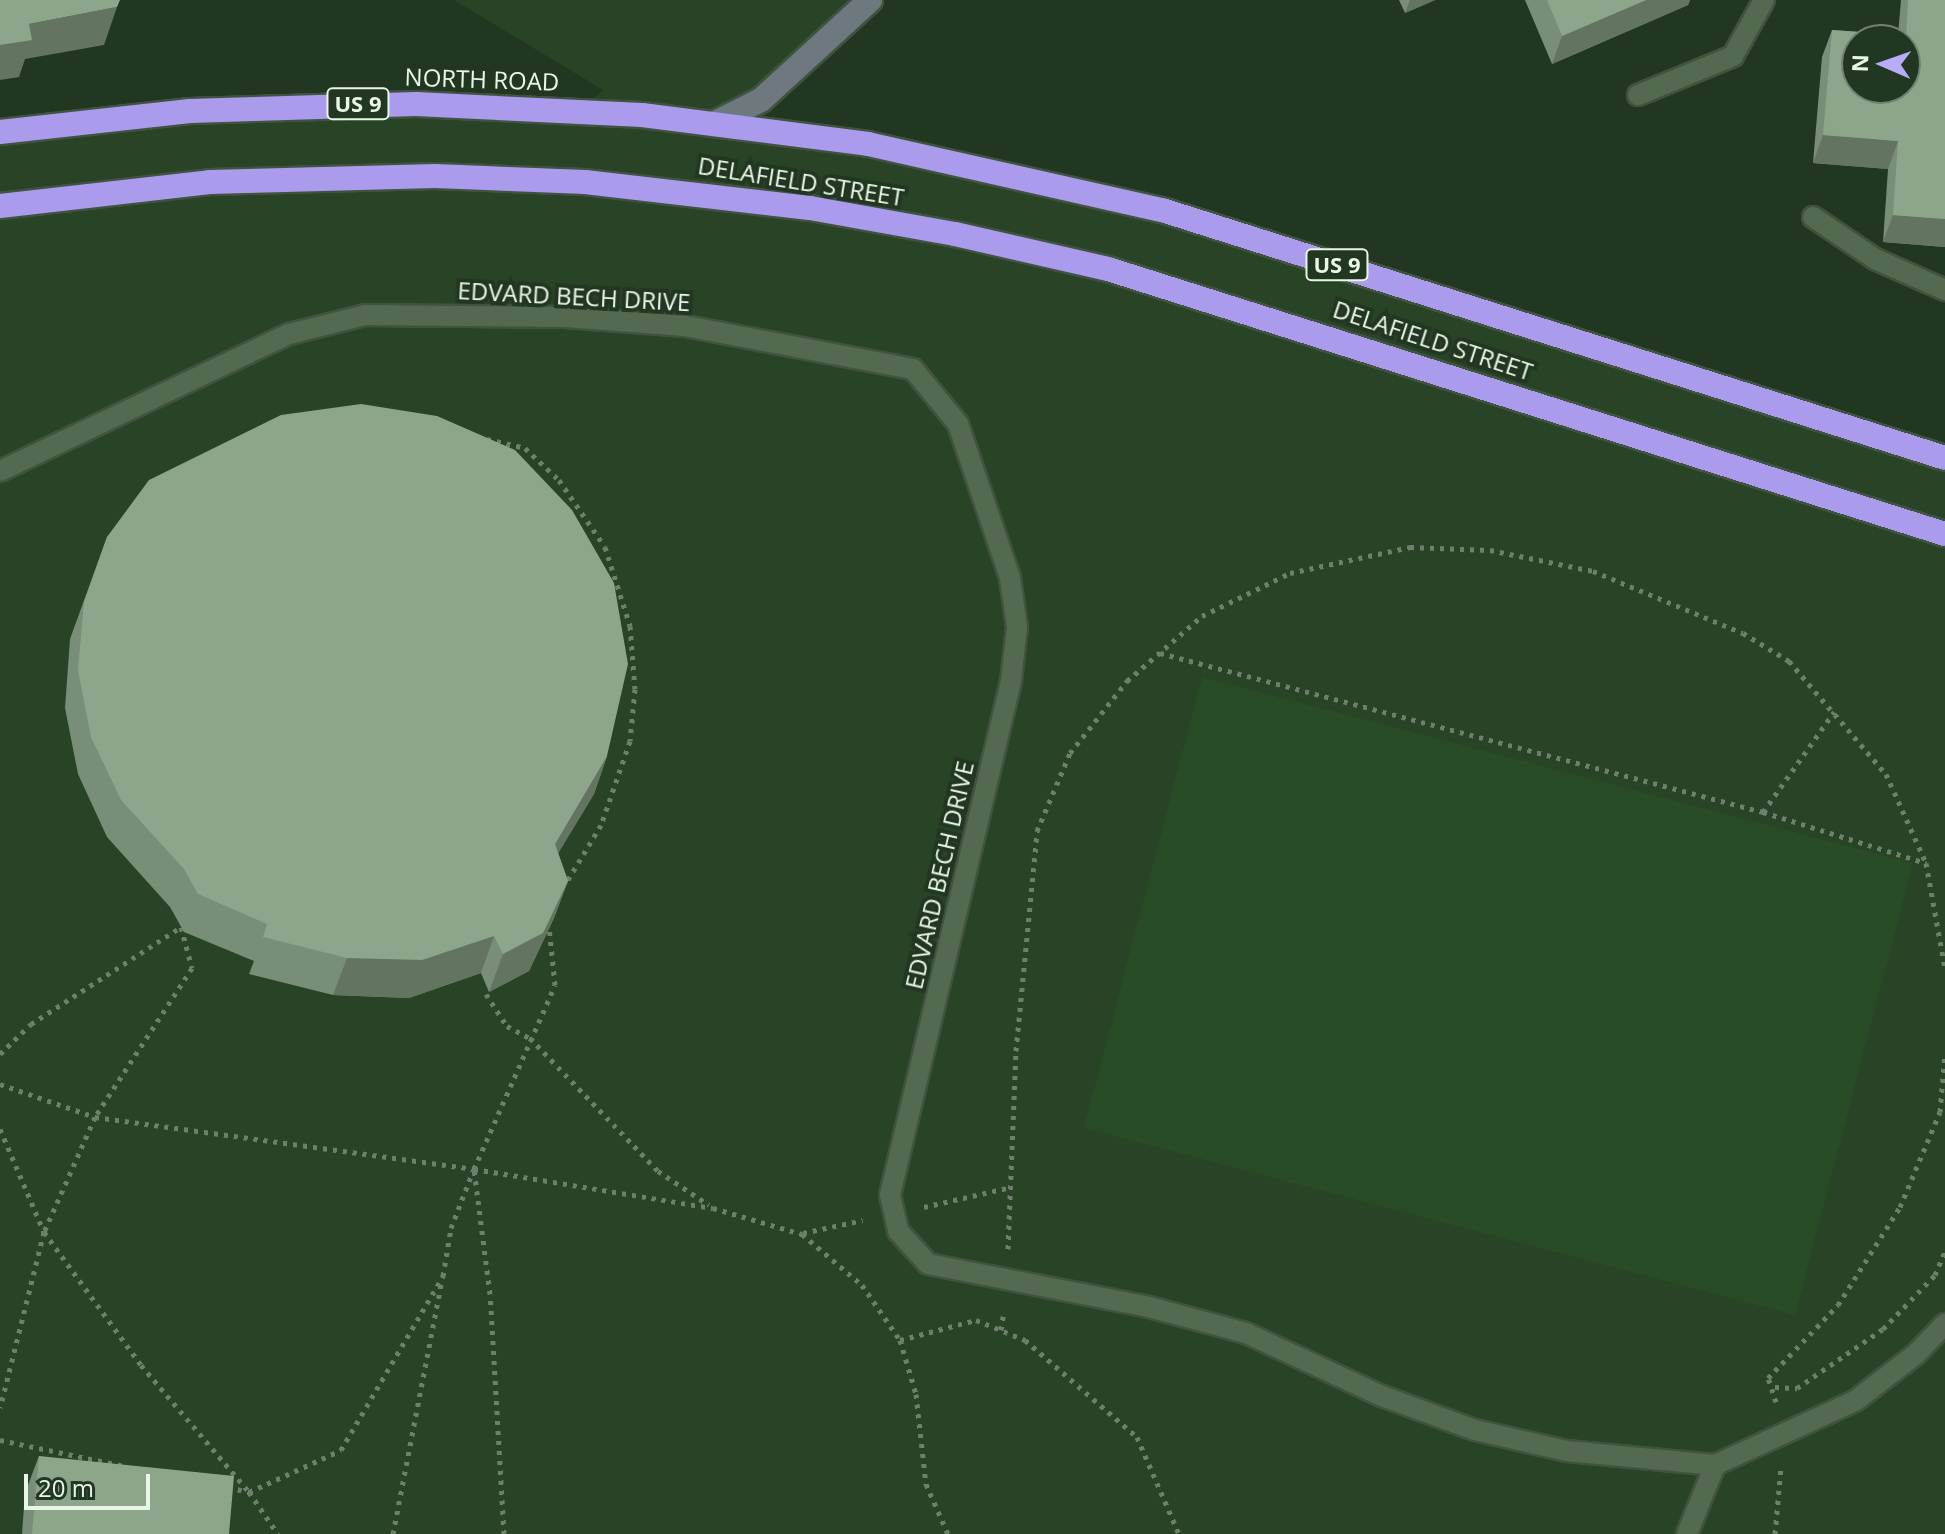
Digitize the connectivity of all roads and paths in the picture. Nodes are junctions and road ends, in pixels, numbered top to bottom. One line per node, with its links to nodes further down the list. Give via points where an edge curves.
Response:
1 (870, 0): 4 (street, via 761,100)
2 (1764, 0): 3 (lane, via 1733,56)
3 (1638, 95)
4 (717, 122): 5 (highway, NORTH ROAD / US 9, via 503,106 341,104 175,113); 10 (highway, DELAFIELD STREET / US 9, via 941,157 1147,206)
5 (0, 132)
6 (0, 206): 12 (highway, DELAFIELD STREET, via 286,178 510,178 660,189 886,221 1108,269)
7 (1813, 217): 8 (lane, via 1875,259)
8 (1945, 290)
9 (475, 436): 17 (path, via 525,448 559,480 605,547 630,626 635,689 630,741 601,825)
10 (1945, 458)
11 (0, 471): 32 (lane, EDVARD BECH DRIVE, via 289,334 365,315 565,317 685,326 913,369 958,424 1010,578 1017,627 1011,681 890,1195 898,1231 928,1264)
12 (1945, 534)
13 (1160, 653): 14 (path, via 1202,616 1290,573 1410,547 1490,550 1593,571 1743,633 1789,661); 15 (path); 32 (path, via 1127,681 1070,753 1037,831 1016,1051)
14 (1834, 712): 15 (path); 16 (path, via 1886,774)
15 (1763, 812): 16 (path)
16 (1926, 863): 19 (path)
17 (560, 894)
18 (551, 919): 21 (path, via 547,932 555,985)
19 (1945, 969)
20 (486, 994): 21 (path, via 507,1026)
21 (530, 1038): 27 (path); 28 (path, via 658,1171)
22 (1945, 1053): 36 (path, via 1940,1112 1900,1207 1838,1305 1768,1378)
23 (0, 1054): 25 (path, via 31,1024 181,927 192,968)
24 (0, 1084): 25 (path)
25 (95, 1117): 27 (path); 29 (path)
26 (0, 1129): 29 (path)
27 (474, 1169): 28 (path); 31 (path, via 451,1228); 46 (path, via 490,1294)
28 (713, 1208): 35 (path, via 802,1234 862,1285)
29 (44, 1232): 37 (path); 43 (path, via 141,1365)
30 (1945, 1252): 36 (path, via 1935,1275 1883,1329 1797,1388)
31 (443, 1276): 43 (path, via 341,1450); 45 (path)
32 (1008, 1281): 34 (path); 40 (lane, EDVARD BECH DRIVE, via 1149,1307 1246,1333 1382,1396 1475,1430 1567,1451)
33 (1945, 1324): 38 (lane, EDVARD BECH DRIVE, via 1855,1401)
34 (1001, 1330): 35 (path, via 976,1320); 48 (path, via 1025,1340 1137,1437)
35 (900, 1340): 47 (path, via 916,1394 926,1484)
36 (1775, 1387): 38 (path)
37 (0, 1408)
38 (1780, 1439): 40 (lane, EDVARD BECH DRIVE); 50 (path, via 1782,1478)
39 (0, 1440): 41 (path)
40 (1715, 1465): 49 (lane)
41 (140, 1469)
42 (218, 1485): 43 (path)
43 (249, 1492): 44 (path)
44 (278, 1534)
45 (393, 1534)
46 (504, 1534)
47 (948, 1534)
48 (1179, 1534)
49 (1687, 1534)
50 (1775, 1534)

